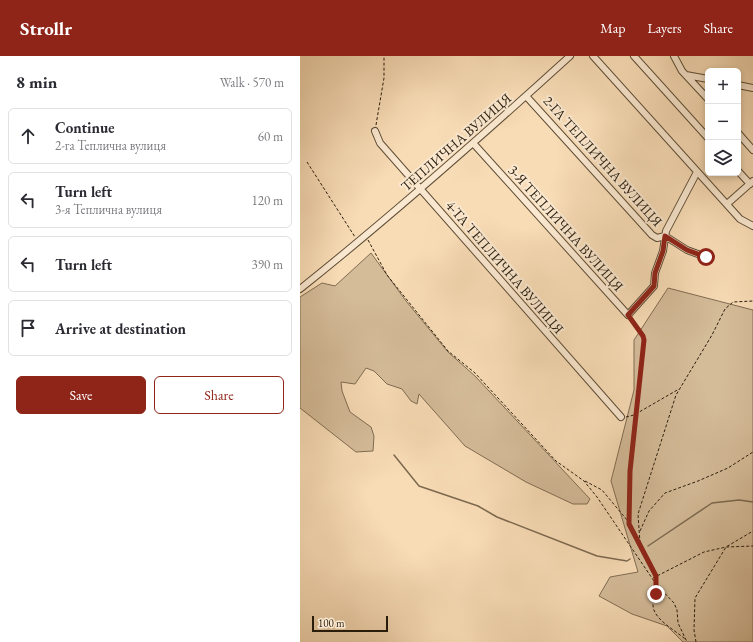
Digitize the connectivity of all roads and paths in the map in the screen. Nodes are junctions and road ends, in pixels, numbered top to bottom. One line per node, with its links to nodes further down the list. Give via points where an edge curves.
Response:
1 (384, 56): 12 (path, via 384,78)
2 (570, 56): 10 (street, ТЕПЛИЧНА ВУЛИЦЯ)
3 (592, 56): 18 (street)
4 (634, 56): 13 (street)
5 (674, 56): 6 (street)
6 (686, 75): 7 (street); 11 (street)
7 (705, 78)
8 (741, 86): 9 (street)
9 (753, 88)
10 (526, 96): 15 (street, ТЕПЛИЧНА ВУЛИЦЯ); 25 (street, 2-ГА ТЕПЛИЧНА ВУЛИЦЯ, via 652,235 657,238)
11 (705, 96)
12 (375, 131): 21 (street, 4-ТА ТЕПЛИЧНА ВУЛИЦЯ, via 380,143)
13 (705, 135)
14 (741, 136): 16 (street)
15 (473, 144): 21 (street, ТЕПЛИЧНА ВУЛИЦЯ); 30 (street, 3-Я ТЕПЛИЧНА ВУЛИЦЯ)
16 (753, 150)
17 (307, 162): 26 (path)
18 (697, 172): 22 (street); 25 (street)
19 (741, 174): 20 (street)
20 (751, 182): 22 (street)
21 (420, 189): 24 (street, ТЕПЛИЧНА ВУЛИЦЯ); 33 (street, 4-ТА ТЕПЛИЧНА ВУЛИЦЯ)
22 (727, 204): 23 (street, via 740,219)
23 (753, 226)
24 (366, 236): 26 (street, ТЕПЛИЧНА ВУЛИЦЯ); 35 (path, via 387,275 448,351 475,373 556,461)
25 (665, 236): 27 (street, 2-ГА ТЕПЛИЧНА ВУЛИЦЯ, via 687,250); 30 (street, via 654,286)
26 (357, 244): 28 (street, ТЕПЛИЧНА ВУЛИЦЯ)
27 (706, 257)
28 (300, 289)
29 (753, 301): 31 (path, via 733,302 725,309)
30 (628, 315): 32 (path, via 644,340)
31 (680, 388): 32 (path); 37 (path, via 638,514)
32 (637, 413): 33 (path, via 627,417); 36 (path, via 630,471)
33 (621, 416)
34 (753, 452): 37 (path, via 728,468 665,493 649,511)
35 (584, 481): 36 (path, via 602,490); 43 (path)
36 (629, 524): 39 (path)
37 (640, 531): 39 (path)
38 (753, 532): 41 (path)
39 (640, 543): 42 (path)
40 (753, 546): 41 (path)
41 (726, 547): 42 (path, via 704,552); 47 (path, via 695,598)
42 (656, 576): 43 (path); 44 (path)
43 (652, 579): 44 (path)
44 (657, 585): 45 (path, via 674,603 678,624); 45 (path, via 653,605 655,613)
45 (685, 639): 46 (path)
46 (687, 642)
47 (696, 642)

